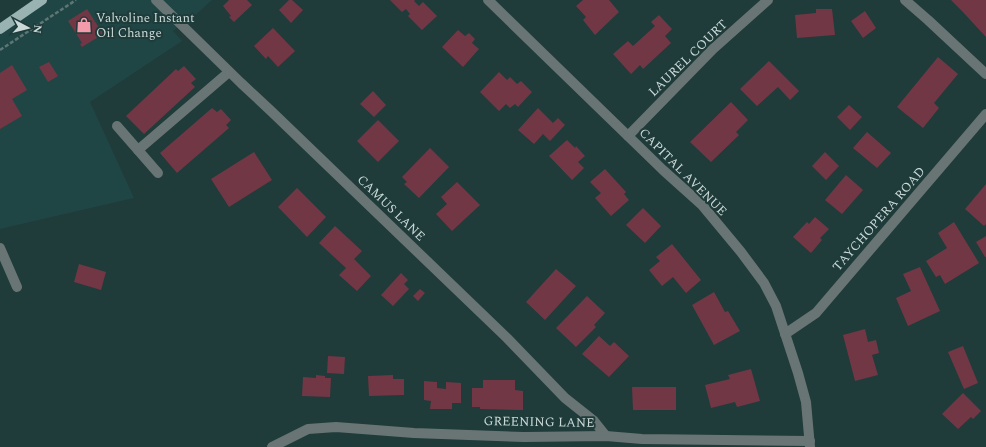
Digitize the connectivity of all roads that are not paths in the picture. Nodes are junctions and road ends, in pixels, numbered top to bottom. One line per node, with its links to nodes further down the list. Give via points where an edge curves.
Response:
1 (42, 0): 6 (main road)
2 (156, 0): 7 (street, CAMUS LANE)
3 (488, 0): 11 (street, CAPITAL AVENUE)
4 (768, 0): 11 (street, LAUREL COURT, via 713,49)
5 (906, 0): 8 (street)
6 (0, 29)
7 (229, 72): 12 (street); 17 (street, CAMUS LANE, via 501,332 565,398 594,421)
8 (986, 74)
9 (986, 114): 16 (street, TAYCHOPERA ROAD, via 816,313)
10 (117, 126): 12 (street)
11 (628, 136): 16 (street, CAPITAL AVENUE, via 702,205 741,252 776,306)
12 (138, 150): 13 (street)
13 (158, 173)
14 (0, 248): 15 (street)
15 (17, 287)
16 (785, 334): 18 (street, CAPITAL AVENUE, via 806,402)
17 (606, 436): 18 (street, GREENING LANE); 19 (street, GREENING LANE, via 524,437 336,427 308,429)
18 (810, 444)
19 (272, 447)

